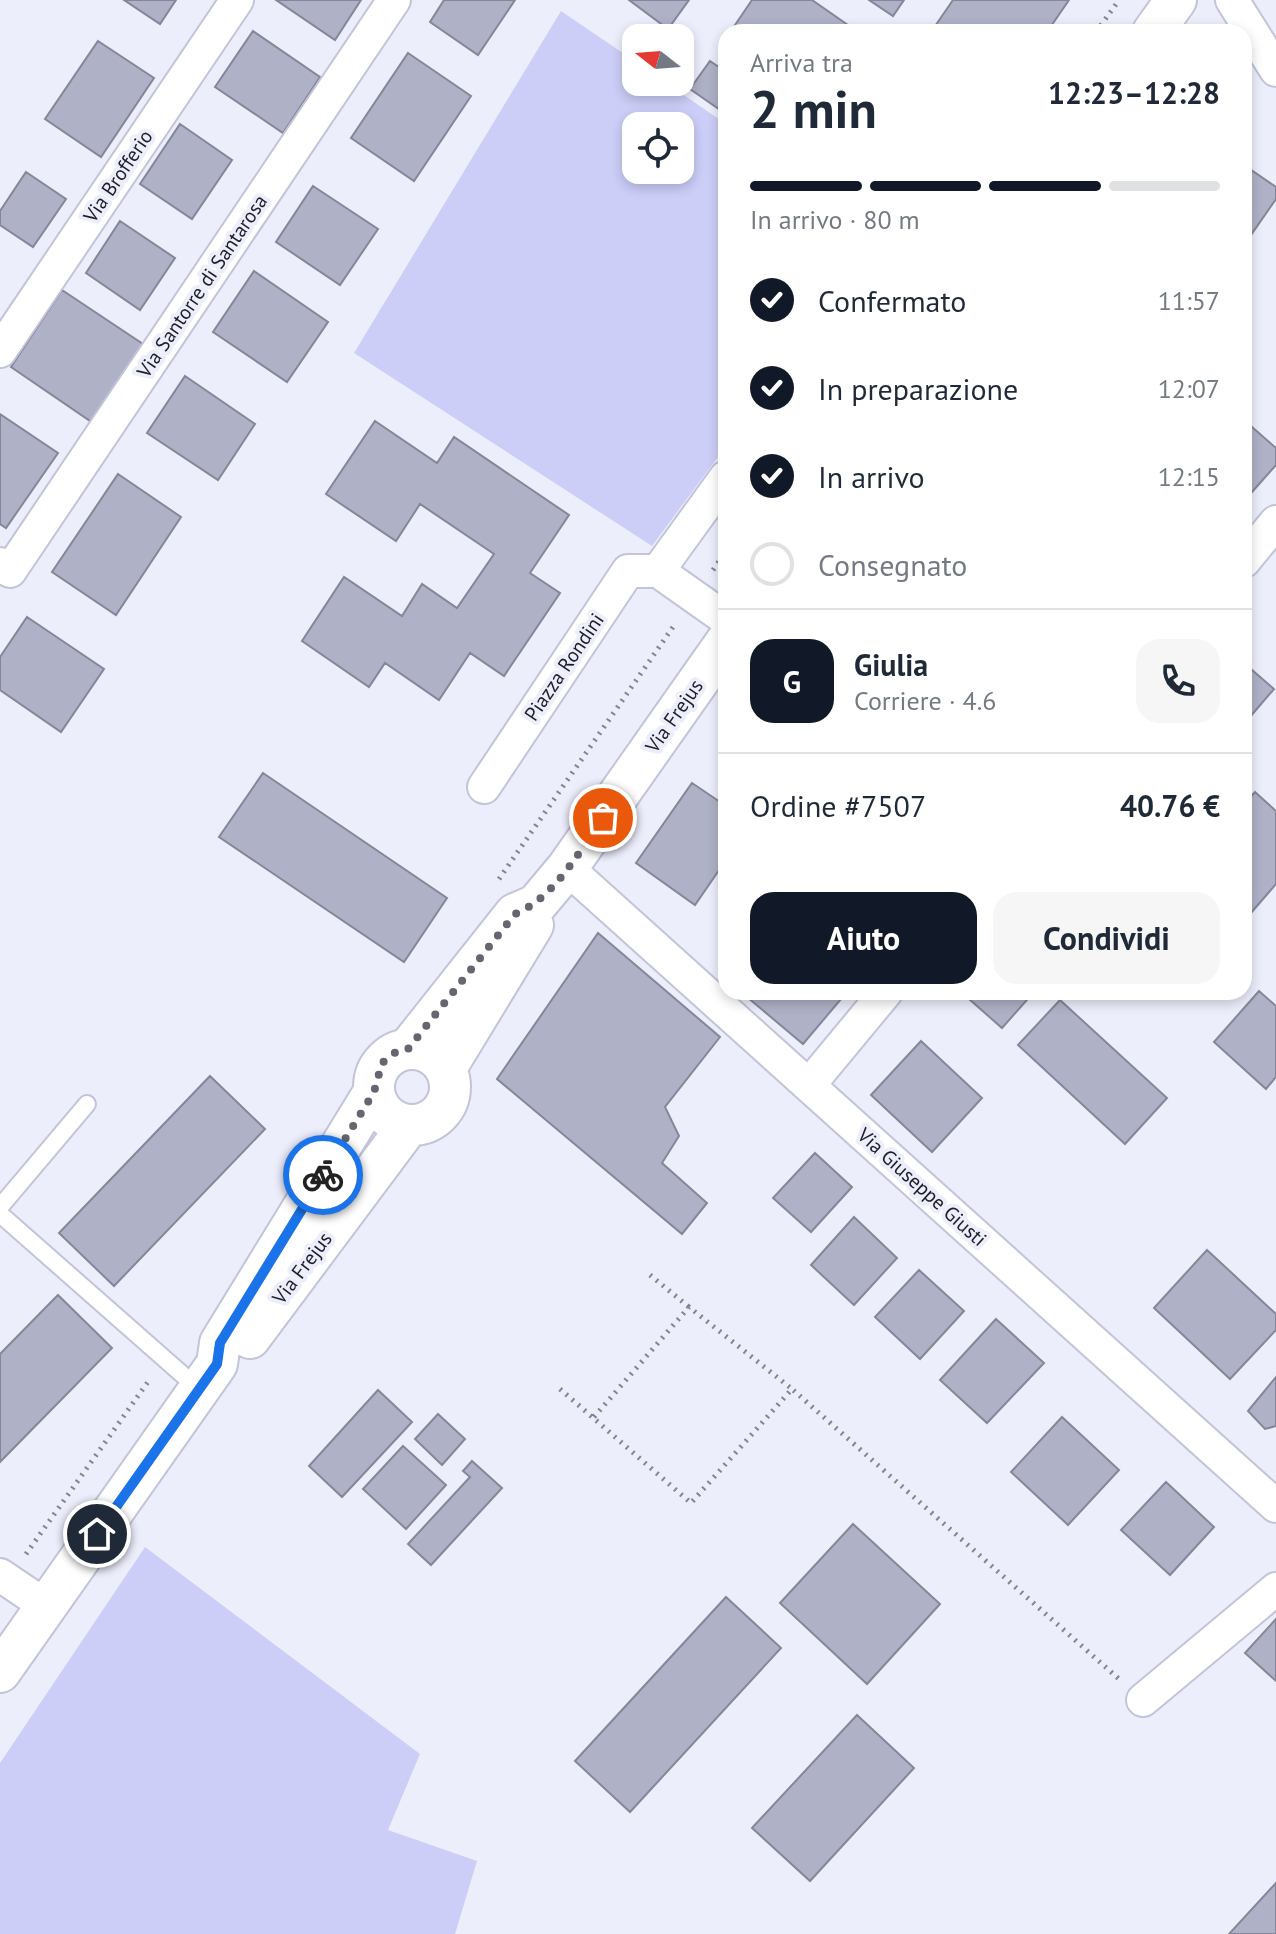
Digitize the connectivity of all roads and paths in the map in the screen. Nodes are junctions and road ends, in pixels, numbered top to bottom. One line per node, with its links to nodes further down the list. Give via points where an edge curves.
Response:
1 (237, 0): 11 (street, Via Brofferio)
2 (394, 0): 15 (street, Via Santorre di Santarosa)
3 (1119, 0): 6 (path)
4 (1176, 0): 7 (street)
5 (1232, 0): 8 (street)
6 (1102, 24)
7 (1159, 24)
8 (1247, 24)
9 (1252, 32): 10 (street)
10 (1276, 70)
11 (0, 351)
12 (718, 488): 16 (street)
13 (1276, 522): 14 (street)
14 (1252, 551)
15 (5, 568)
16 (658, 571): 17 (street); 19 (street, Piazza Rondini, via 628,571)
17 (718, 613)
18 (718, 653): 20 (street, Via Frejus)
19 (484, 787)
20 (567, 868): 21 (street, Via Frejus); 25 (street, Via Giuseppe Giusti)
21 (536, 905): 23 (street, Via Frejus, via 515,914); 24 (street, Via Frejus, via 533,926)
22 (879, 1000): 25 (street)
23 (408, 1049): 24 (street, via 437,1057); 26 (street, via 382,1063)
24 (446, 1068): 28 (street, via 451,1083 443,1111 431,1121)
25 (809, 1085): 37 (street, Via Giuseppe Giusti)
26 (374, 1092): 28 (street, via 388,1117); 33 (street, Via Frejus, via 220,1343)
27 (87, 1104): 29 (lane)
28 (409, 1125): 33 (street, Via Frejus, via 236,1357)
29 (0, 1207)
30 (0, 1214): 33 (lane)
31 (650, 1275): 32 (path)
32 (689, 1307): 35 (path); 36 (path)
33 (208, 1377): 40 (street, Via Frejus)
34 (560, 1389): 36 (path)
35 (792, 1389): 36 (path, via 691,1503); 42 (path)
36 (594, 1417)
37 (1276, 1506)
38 (0, 1575): 40 (street)
39 (1276, 1589): 42 (street)
40 (46, 1606): 41 (street, Via Frejus)
41 (0, 1672)
42 (1143, 1700)

